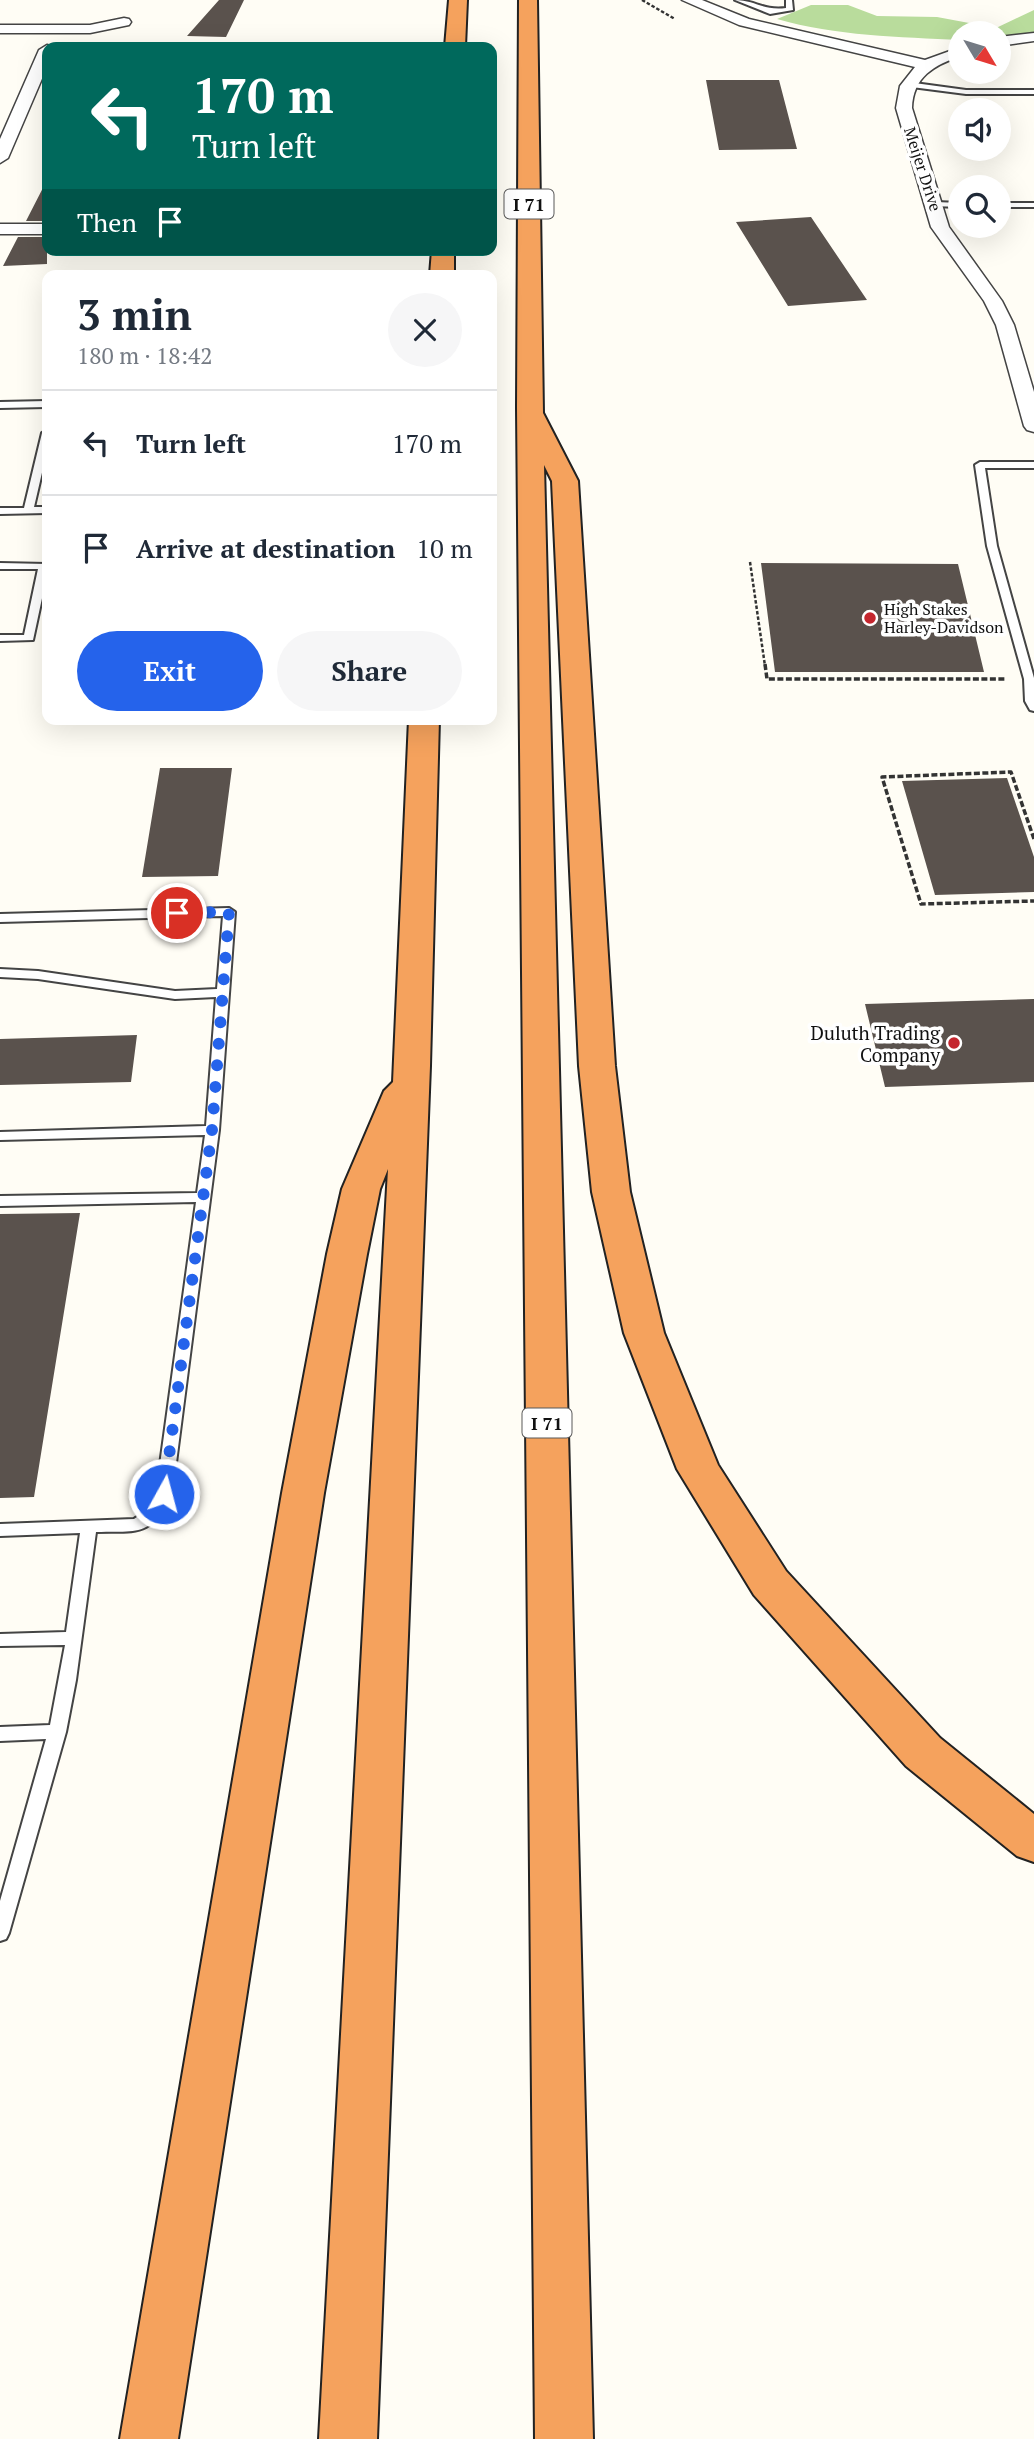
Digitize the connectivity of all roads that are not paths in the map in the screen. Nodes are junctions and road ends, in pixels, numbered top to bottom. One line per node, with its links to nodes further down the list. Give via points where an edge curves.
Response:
1 (458, 0): 13 (highway)
2 (528, 0): 31 (highway, I 71)
3 (689, 0): 16 (street, via 744,22)
4 (754, 0): 6 (lane)
5 (789, 0): 6 (lane, via 790,10 770,12)
6 (740, 1)
7 (124, 22): 9 (street)
8 (0, 29): 9 (street)
9 (56, 29): 12 (street)
10 (1034, 37): 11 (street)
11 (1012, 40)
12 (51, 42)
13 (454, 42)
14 (948, 56): 16 (street)
15 (42, 59): 19 (street)
16 (927, 65): 17 (street)
17 (907, 84): 18 (lane, via 966,92); 21 (street, Meijer Drive, via 904,108)
18 (1034, 92)
19 (8, 122): 20 (street)
20 (0, 158)
21 (935, 205): 22 (lane); 27 (street, Meijer Drive, via 943,235 993,302)
22 (948, 205)
23 (1011, 205): 24 (lane)
24 (1034, 205)
25 (0, 229): 26 (street)
26 (42, 229)
27 (1027, 373): 28 (street, Meijer Drive)
28 (1030, 393): 32 (street, Meijer Drive)
29 (42, 404): 30 (lane)
30 (0, 405)
31 (530, 408): 58 (highway, via 565,481 597,1066 611,1192 643,1333 698,1469 770,1583 923,1752); 62 (highway, I 71)
32 (1034, 426)
33 (42, 453): 36 (lane)
34 (1034, 465): 42 (lane, via 981,465 992,546)
35 (0, 510): 36 (lane)
36 (28, 510): 37 (lane)
37 (42, 510)
38 (0, 566): 39 (lane)
39 (42, 566)
40 (42, 576): 41 (lane, via 29,638)
41 (0, 638)
42 (1034, 708)
43 (424, 725): 47 (highway)
44 (0, 918): 46 (lane, via 229,912)
45 (0, 973): 46 (lane, via 175,995)
46 (223, 992): 48 (lane)
47 (412, 1066): 60 (highway, via 361,1189 347,1254 303,1493); 61 (highway)
48 (212, 1130): 49 (lane); 50 (lane)
49 (0, 1136)
50 (203, 1197): 51 (lane); 52 (lane, via 164,1494 153,1514 137,1525)
51 (0, 1201)
52 (89, 1527): 53 (lane); 54 (lane)
53 (0, 1530)
54 (72, 1638): 55 (lane); 56 (lane)
55 (0, 1640)
56 (57, 1732): 57 (lane); 59 (lane)
57 (0, 1734)
58 (1034, 1842)
59 (1, 1935)
60 (149, 2439)
61 (348, 2439)
62 (564, 2439)

